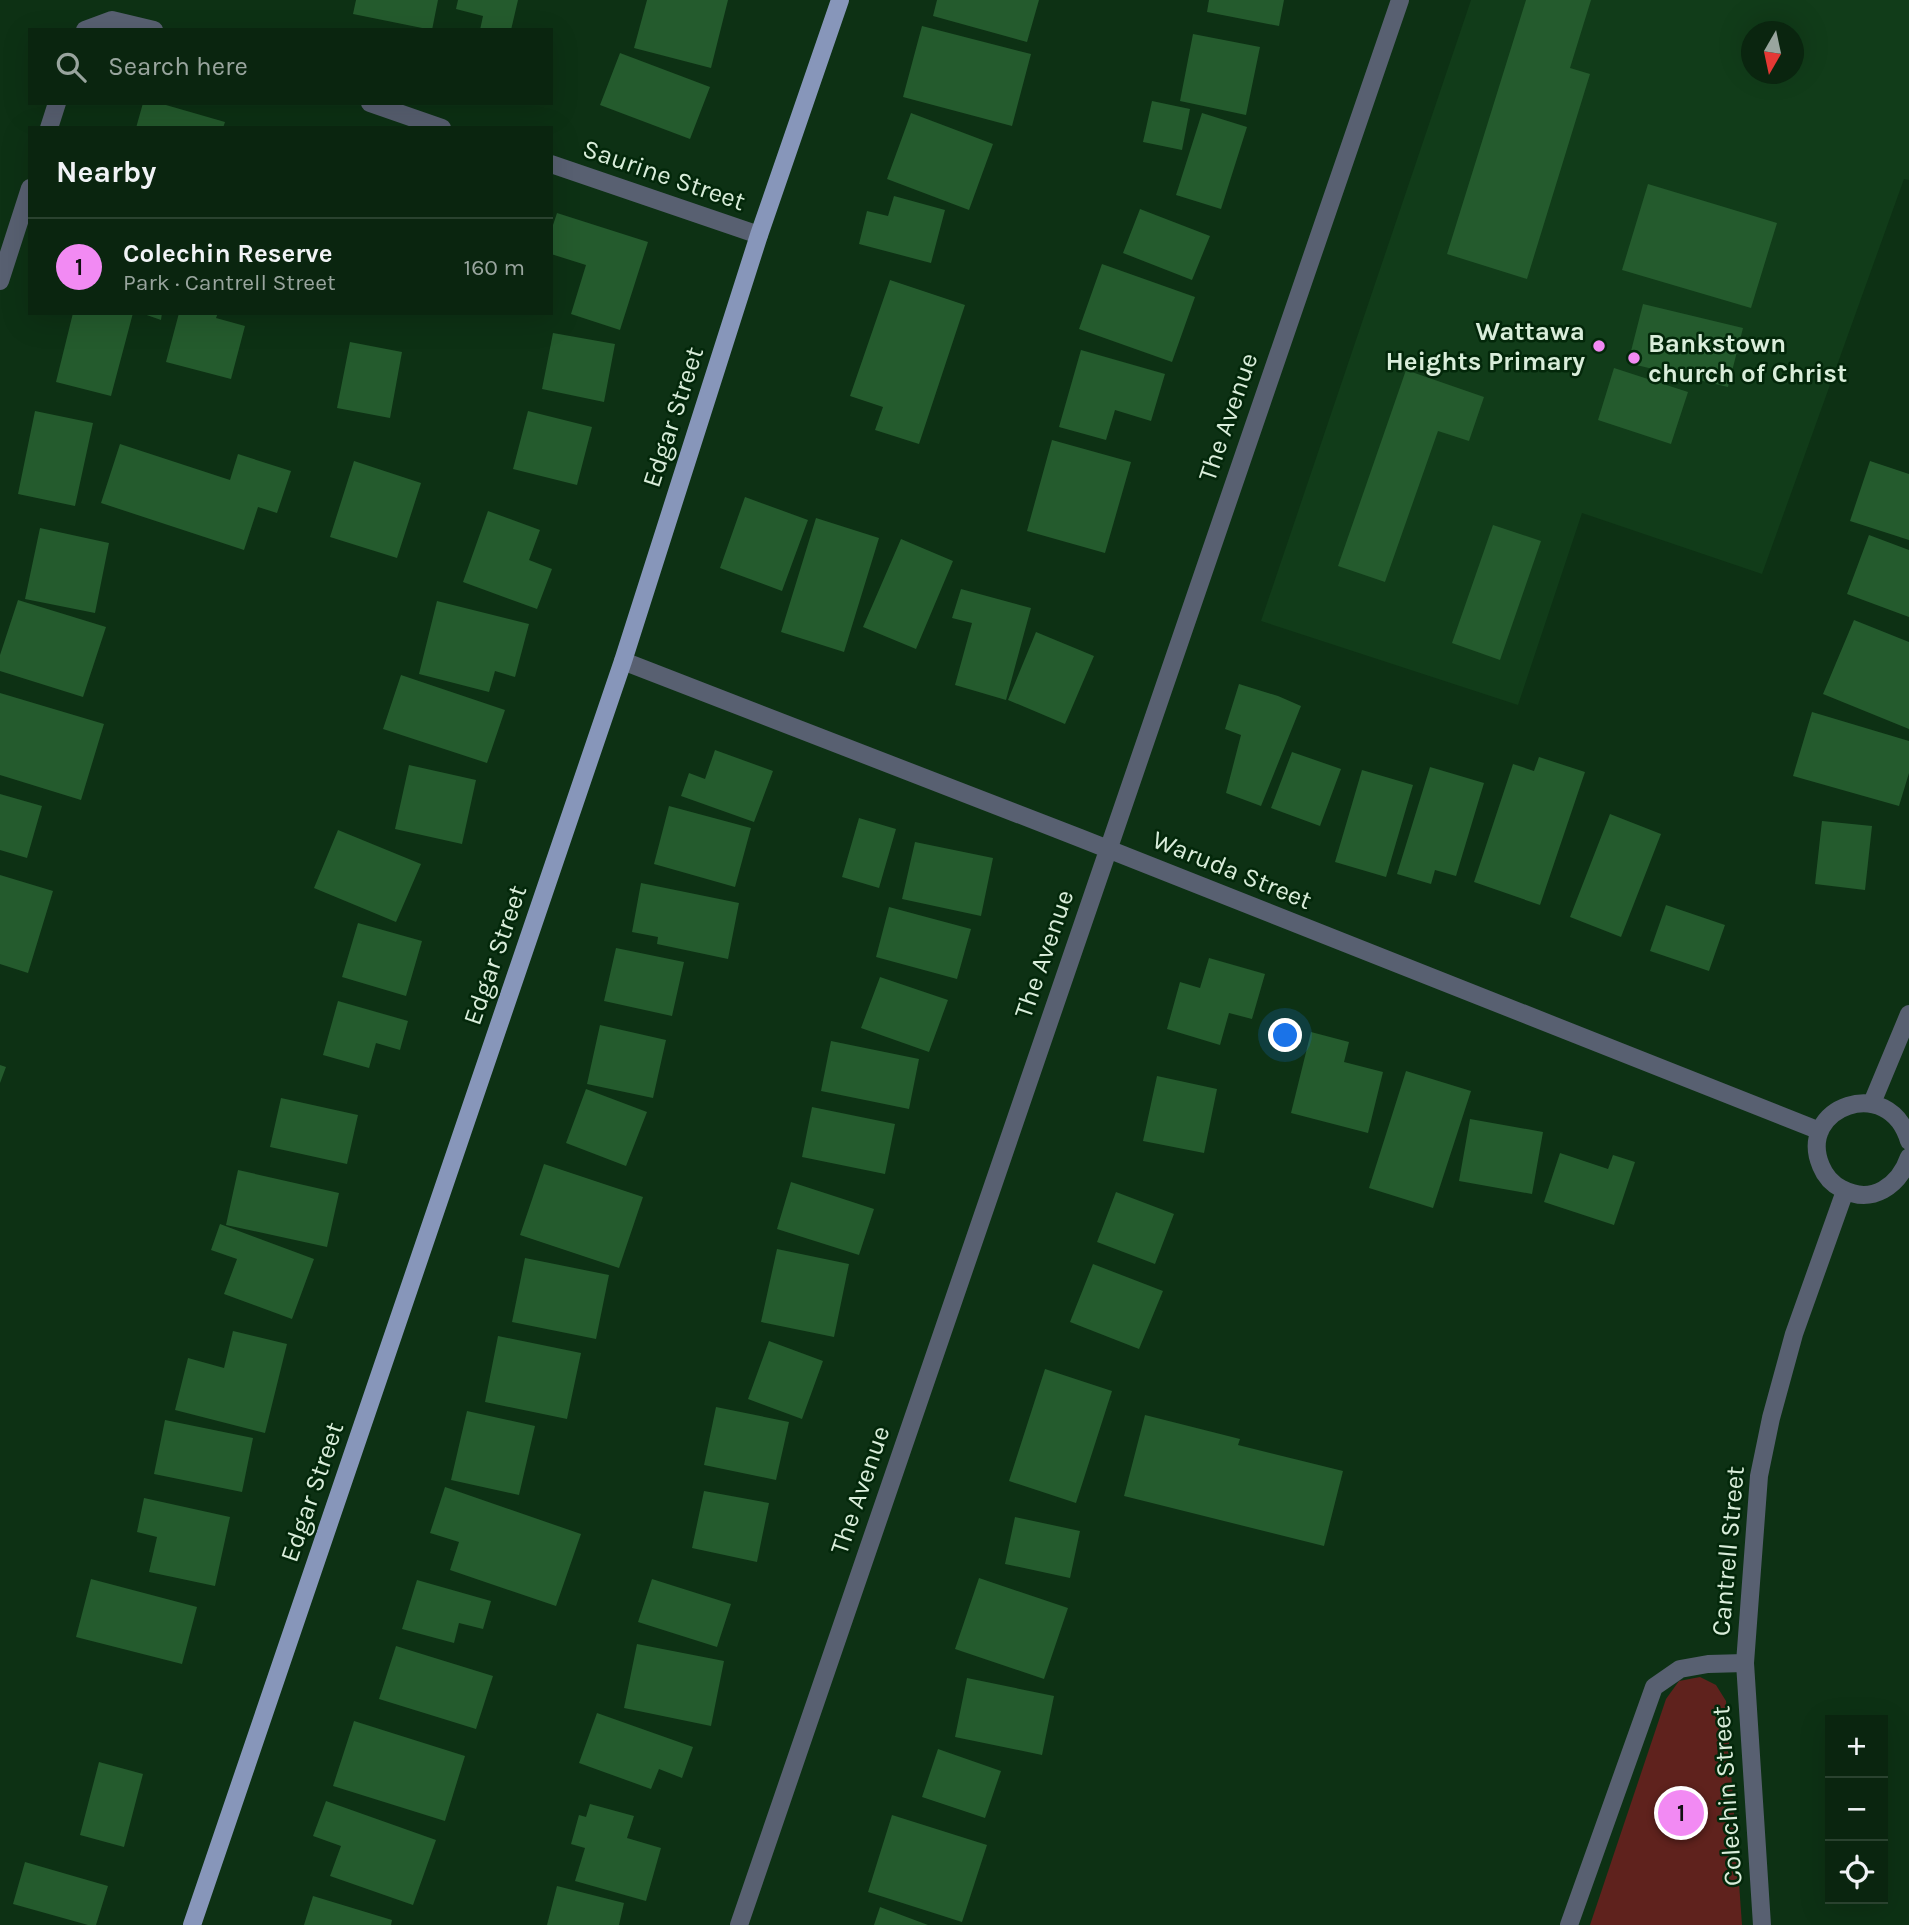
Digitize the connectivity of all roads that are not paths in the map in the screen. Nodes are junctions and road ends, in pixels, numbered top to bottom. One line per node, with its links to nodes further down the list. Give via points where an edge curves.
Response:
1 (840, 0): 11 (main road, Edgar Street)
2 (1400, 0): 14 (street, The Avenue)
3 (90, 28): 4 (street, via 112,20)
4 (146, 28)
5 (56, 105): 7 (street)
6 (376, 105): 8 (street)
7 (50, 126)
8 (436, 126)
9 (553, 165): 11 (street, Saurine Street)
10 (28, 194): 12 (street)
11 (759, 235): 13 (main road, Edgar Street)
12 (0, 281)
13 (623, 661): 14 (street, Waruda Street); 22 (main road, Edgar Street)
14 (1107, 849): 17 (street, Waruda Street); 23 (street, The Avenue)
15 (1909, 1014): 16 (street)
16 (1872, 1103): 17 (street, via 1847,1105); 18 (street, via 1897,1117)
17 (1820, 1131): 20 (street, via 1818,1159 1832,1183)
18 (1909, 1141)
19 (1908, 1166): 20 (street, via 1885,1189 1872,1194)
20 (1845, 1191): 21 (street, Cantrell Street, via 1794,1334 1771,1418 1759,1475)
21 (1745, 1663): 24 (street, Cantrell Street, via 1681,1669 1654,1687); 25 (street, Colechin Street)
22 (192, 1925)
23 (740, 1925)
24 (1569, 1925)
25 (1762, 1925)

